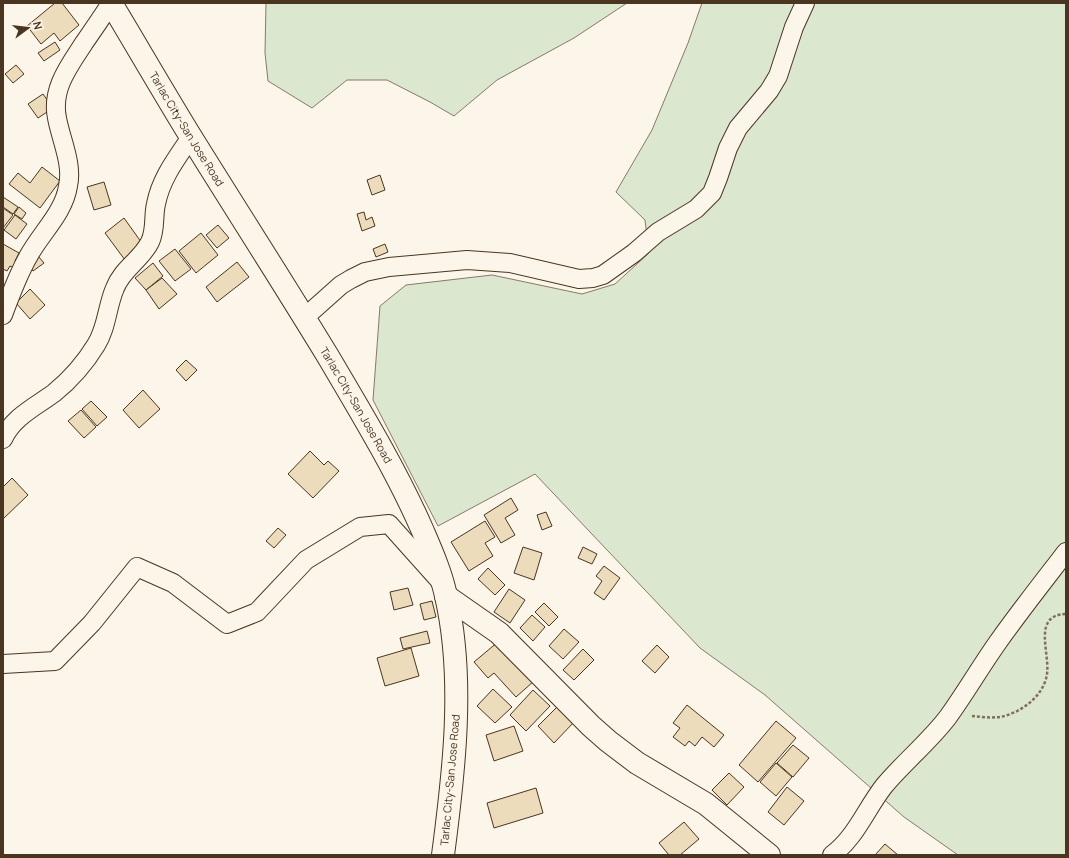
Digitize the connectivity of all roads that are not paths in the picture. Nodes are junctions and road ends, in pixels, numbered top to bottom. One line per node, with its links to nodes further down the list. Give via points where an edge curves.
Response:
1 (111, 3): 3 (main road, Tarlac City-San Jose Road); 4 (street, via 66,70 58,90 56,116 67,162 68,186 61,206 28,256)
2 (805, 3): 5 (street, via 794,26 778,76 769,91 738,128 712,193 696,209 658,232 613,269 593,278 579,279 510,263 467,260 379,268 365,272 341,285)
3 (191, 137): 5 (main road, Tarlac City-San Jose Road); 6 (street, via 162,183 150,241 143,254 117,282 105,327 97,344 64,384 15,421)
4 (3, 315)
5 (304, 318): 8 (main road, Tarlac City-San Jose Road, via 349,392 407,497 433,555)
6 (3, 439)
7 (1066, 552): 12 (street, via 1026,603 952,711 924,745 885,784 851,836)
8 (445, 590): 9 (street, via 389,524 360,527 306,560 257,612 226,624 173,583 137,567 92,623 55,661); 10 (main road, Tarlac City-San Jose Road, via 455,655 456,704 455,747); 11 (main road, via 499,633 608,741 637,763 706,804)
9 (3, 664)
10 (443, 855)
11 (769, 855)
12 (832, 855)

